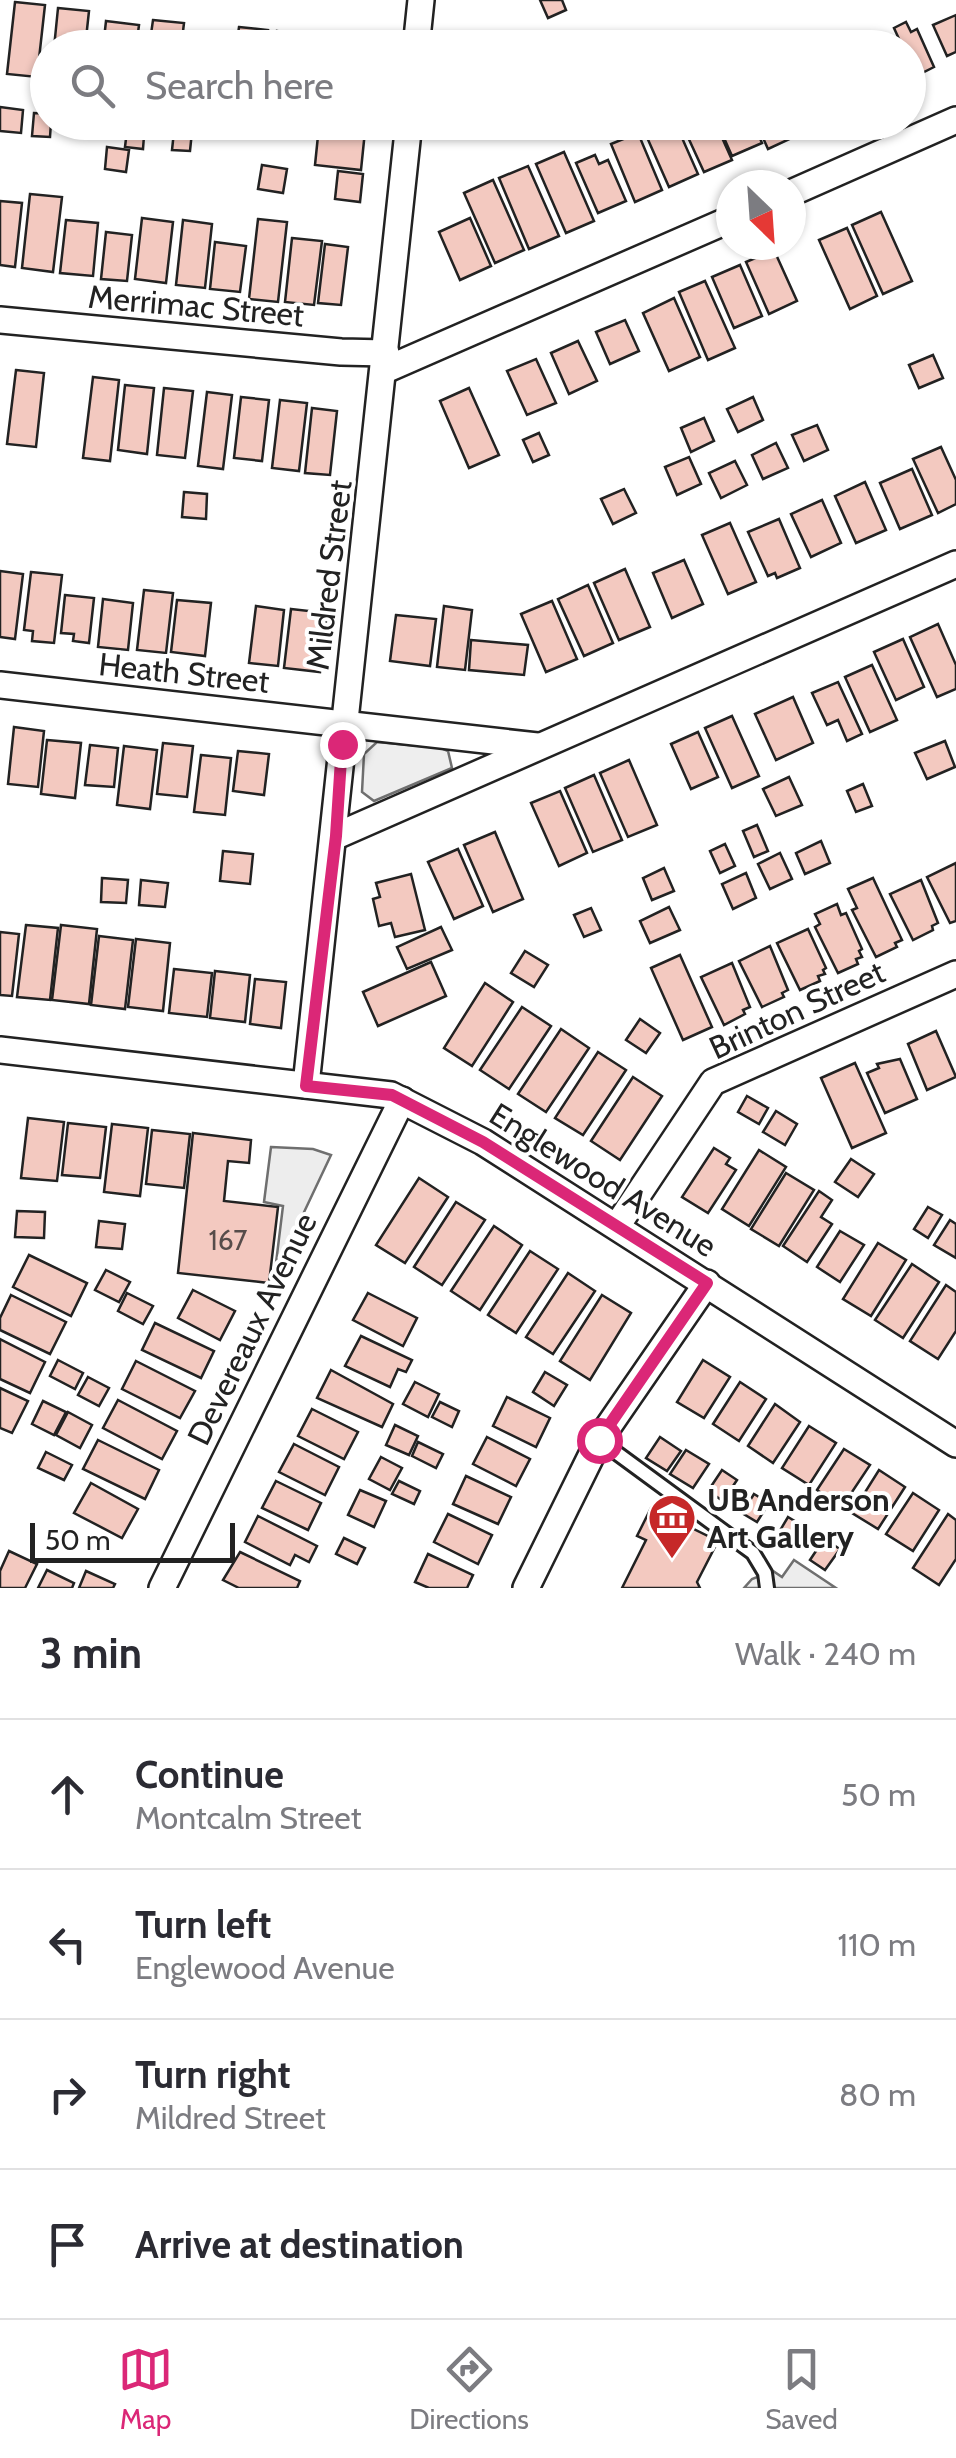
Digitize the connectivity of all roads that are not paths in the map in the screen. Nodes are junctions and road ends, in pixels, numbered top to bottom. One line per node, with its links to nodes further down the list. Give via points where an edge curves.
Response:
1 (415, 1): 2 (street)
2 (416, 30)
3 (956, 120): 4 (street)
4 (926, 133)
5 (407, 140): 10 (street, Mildred Street)
6 (911, 140): 7 (street)
7 (806, 186)
8 (716, 226): 10 (street, Merrimac Street)
9 (0, 320): 10 (street, Merrimac Street, via 341,352)
10 (386, 362): 13 (street, Mildred Street)
11 (956, 564): 14 (street)
12 (0, 686): 13 (street, Heath Street)
13 (345, 722): 14 (street, Heath Street); 15 (street, Mildred Street)
14 (540, 746): 15 (street)
15 (336, 836): 18 (street, Mildred Street)
16 (956, 974): 20 (street, Brinton Street, via 714,1082)
17 (0, 1050): 18 (street, Englewood Avenue)
18 (306, 1086): 19 (street, Englewood Avenue)
19 (402, 1100): 20 (street, Englewood Avenue); 24 (street, Devereaux Avenue)
20 (616, 1226): 21 (street, Englewood Avenue)
21 (707, 1283): 22 (street); 23 (street, Englewood Avenue)
22 (599, 1440): 25 (street); 26 (lane, via 753,1552)
23 (956, 1444)
24 (162, 1588)
25 (526, 1588)
26 (767, 1588)

